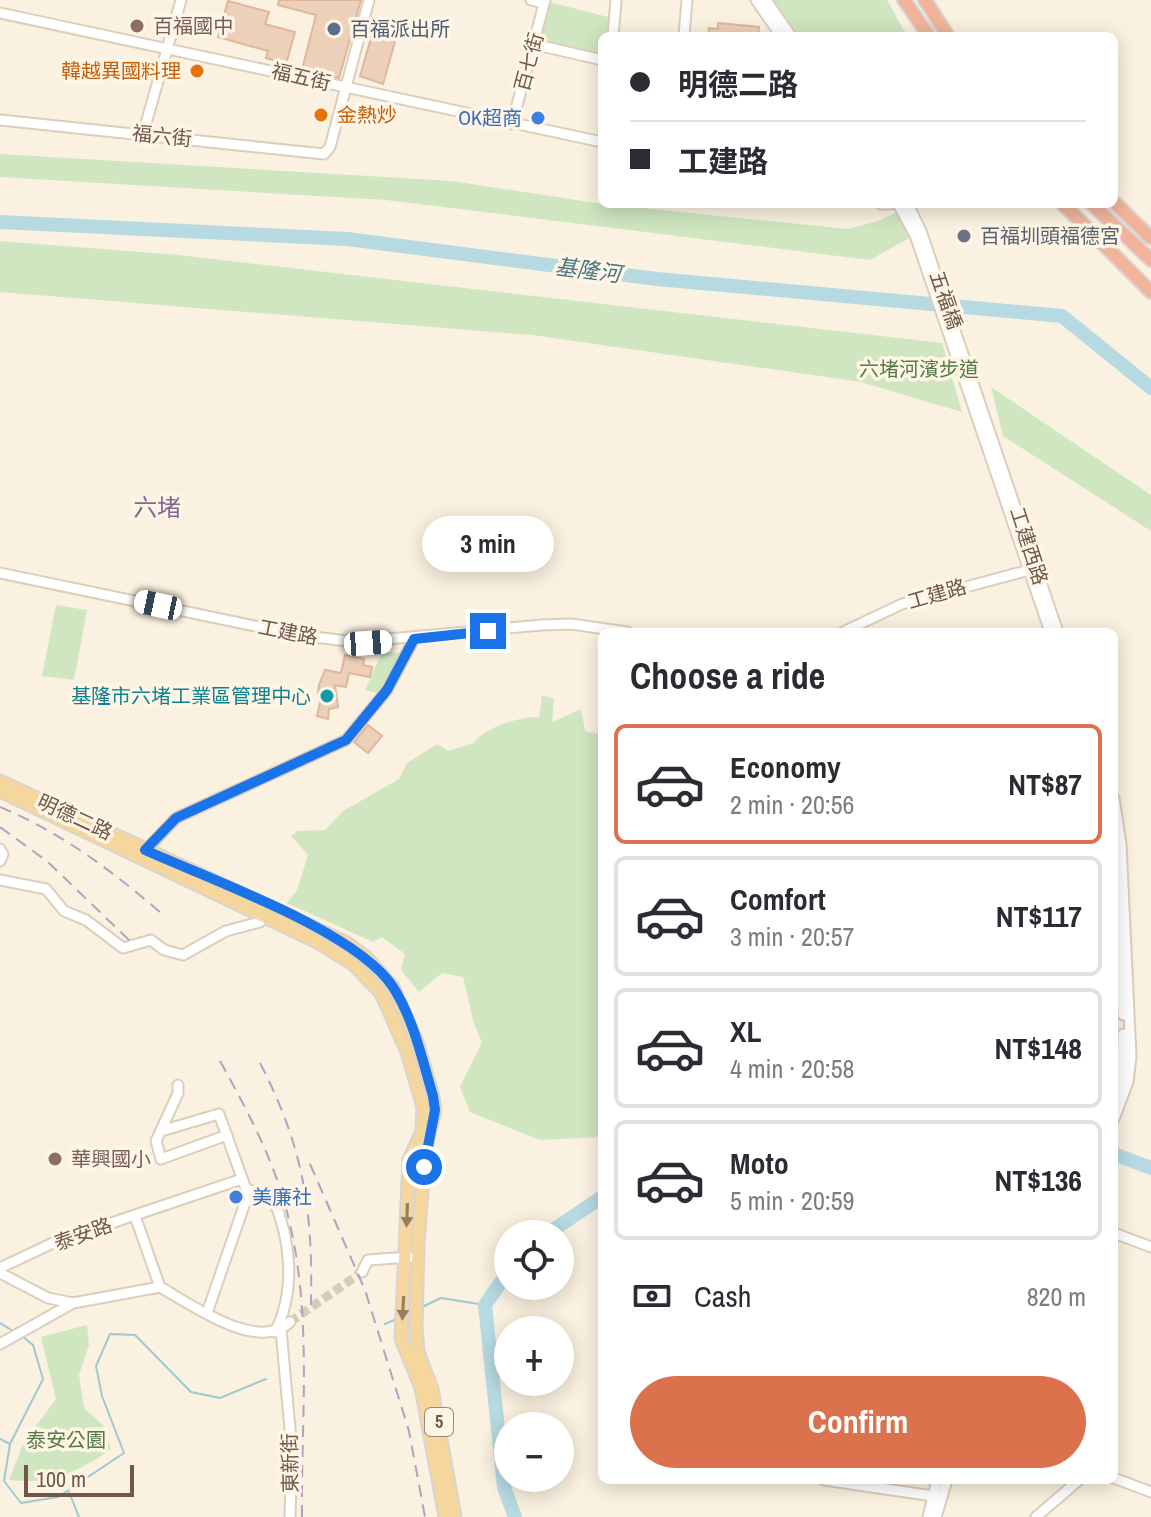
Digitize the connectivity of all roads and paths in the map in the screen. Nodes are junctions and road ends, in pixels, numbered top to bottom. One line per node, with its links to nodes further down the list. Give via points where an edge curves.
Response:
1 (181, 0): 19 (street)
2 (369, 0): 21 (street)
3 (531, 0): 10 (street)
4 (616, 0): 12 (street)
5 (687, 0): 13 (street)
6 (756, 0): 14 (street)
7 (766, 0): 15 (street)
8 (904, 0): 16 (highway)
9 (925, 0): 17 (highway)
10 (545, 2): 18 (street, 百七街)
11 (0, 13): 19 (street, 福五街)
12 (613, 32)
13 (684, 32)
14 (778, 32)
15 (788, 32)
16 (925, 32)
17 (945, 32)
18 (533, 44): 20 (street); 23 (street, 百七街)
19 (168, 47): 21 (street, 福五街); 24 (street)
20 (598, 59)
21 (347, 88): 23 (street, 福五街); 24 (street, 福六街, via 324,154)
22 (0, 120): 24 (street, 福六街)
23 (512, 124): 25 (street, 福五街)
24 (143, 134)
25 (598, 141)
26 (1118, 206): 32 (highway)
27 (901, 208): 31 (street)
28 (909, 208): 31 (street)
29 (1067, 208): 34 (highway)
30 (1096, 208): 33 (highway)
31 (918, 233): 35 (street, 五福橋)
32 (1151, 238)
33 (1151, 260)
34 (1151, 292)
35 (998, 461): 36 (street, 工建西路)
36 (1033, 569): 38 (street, 工建路, via 902,604); 39 (street, 工建西路); 40 (street, 工建西路)
37 (0, 573): 42 (street, 工建路, via 298,635 355,642)
38 (851, 628)
39 (1049, 628)
40 (1056, 628)
41 (598, 629): 42 (street, 工建路, via 557,625)
42 (414, 639): 47 (street, via 387,690 346,740 176,818)
43 (0, 781): 47 (main road, 明德二路 / 5)
44 (0, 791): 47 (main road, 明德二路 / 5)
45 (1118, 838): 52 (street, via 1131,1056)
46 (0, 849): 48 (street)
47 (143, 854): 62 (main road, 明德二路 / 5, via 347,943 393,987 417,1042 435,1110)
48 (0, 861)
49 (0, 880): 51 (street, via 46,889 64,911 86,920 123,948 151,940 183,955 226,931)
50 (1118, 920): 52 (street)
51 (260, 922)
52 (1125, 1081): 54 (street); 55 (street)
53 (178, 1085): 56 (street)
54 (1118, 1094)
55 (1118, 1105)
56 (161, 1131): 57 (street, via 219,1114); 57 (street, via 156,1141 161,1159)
57 (227, 1135): 58 (street)
58 (244, 1184): 59 (street); 67 (street, via 246,1200); 69 (street, via 273,1198 286,1241 289,1294)
59 (135, 1216): 63 (street, 泰安路, via 55,1242); 65 (street, 泰安路)
60 (1118, 1235): 61 (street)
61 (1151, 1247)
62 (412, 1257): 64 (street, via 368,1260); 79 (main road, 明德二路 / 5, one-way to 79, via 404,1278 401,1339 421,1388); 80 (main road, 明德二路 / 5, via 418,1273 418,1352 432,1389)
63 (0, 1270): 66 (street, 泰安路, via 48,1298)
64 (362, 1272)
65 (160, 1287): 66 (street); 67 (street)
66 (73, 1303): 70 (street)
67 (207, 1313): 69 (street, via 251,1333)
68 (290, 1322): 69 (street)
69 (278, 1331): 78 (street, 東新街, via 292,1451)
70 (0, 1344)
71 (1118, 1478): 76 (street)
72 (850, 1484): 77 (street)
73 (937, 1484): 77 (street)
74 (944, 1484): 77 (street)
75 (1074, 1484): 83 (street)
76 (1151, 1492)
77 (936, 1497): 81 (street); 82 (street)
78 (290, 1517)
79 (445, 1517)
80 (455, 1517)
81 (928, 1517)
82 (936, 1517)
83 (1036, 1517)

